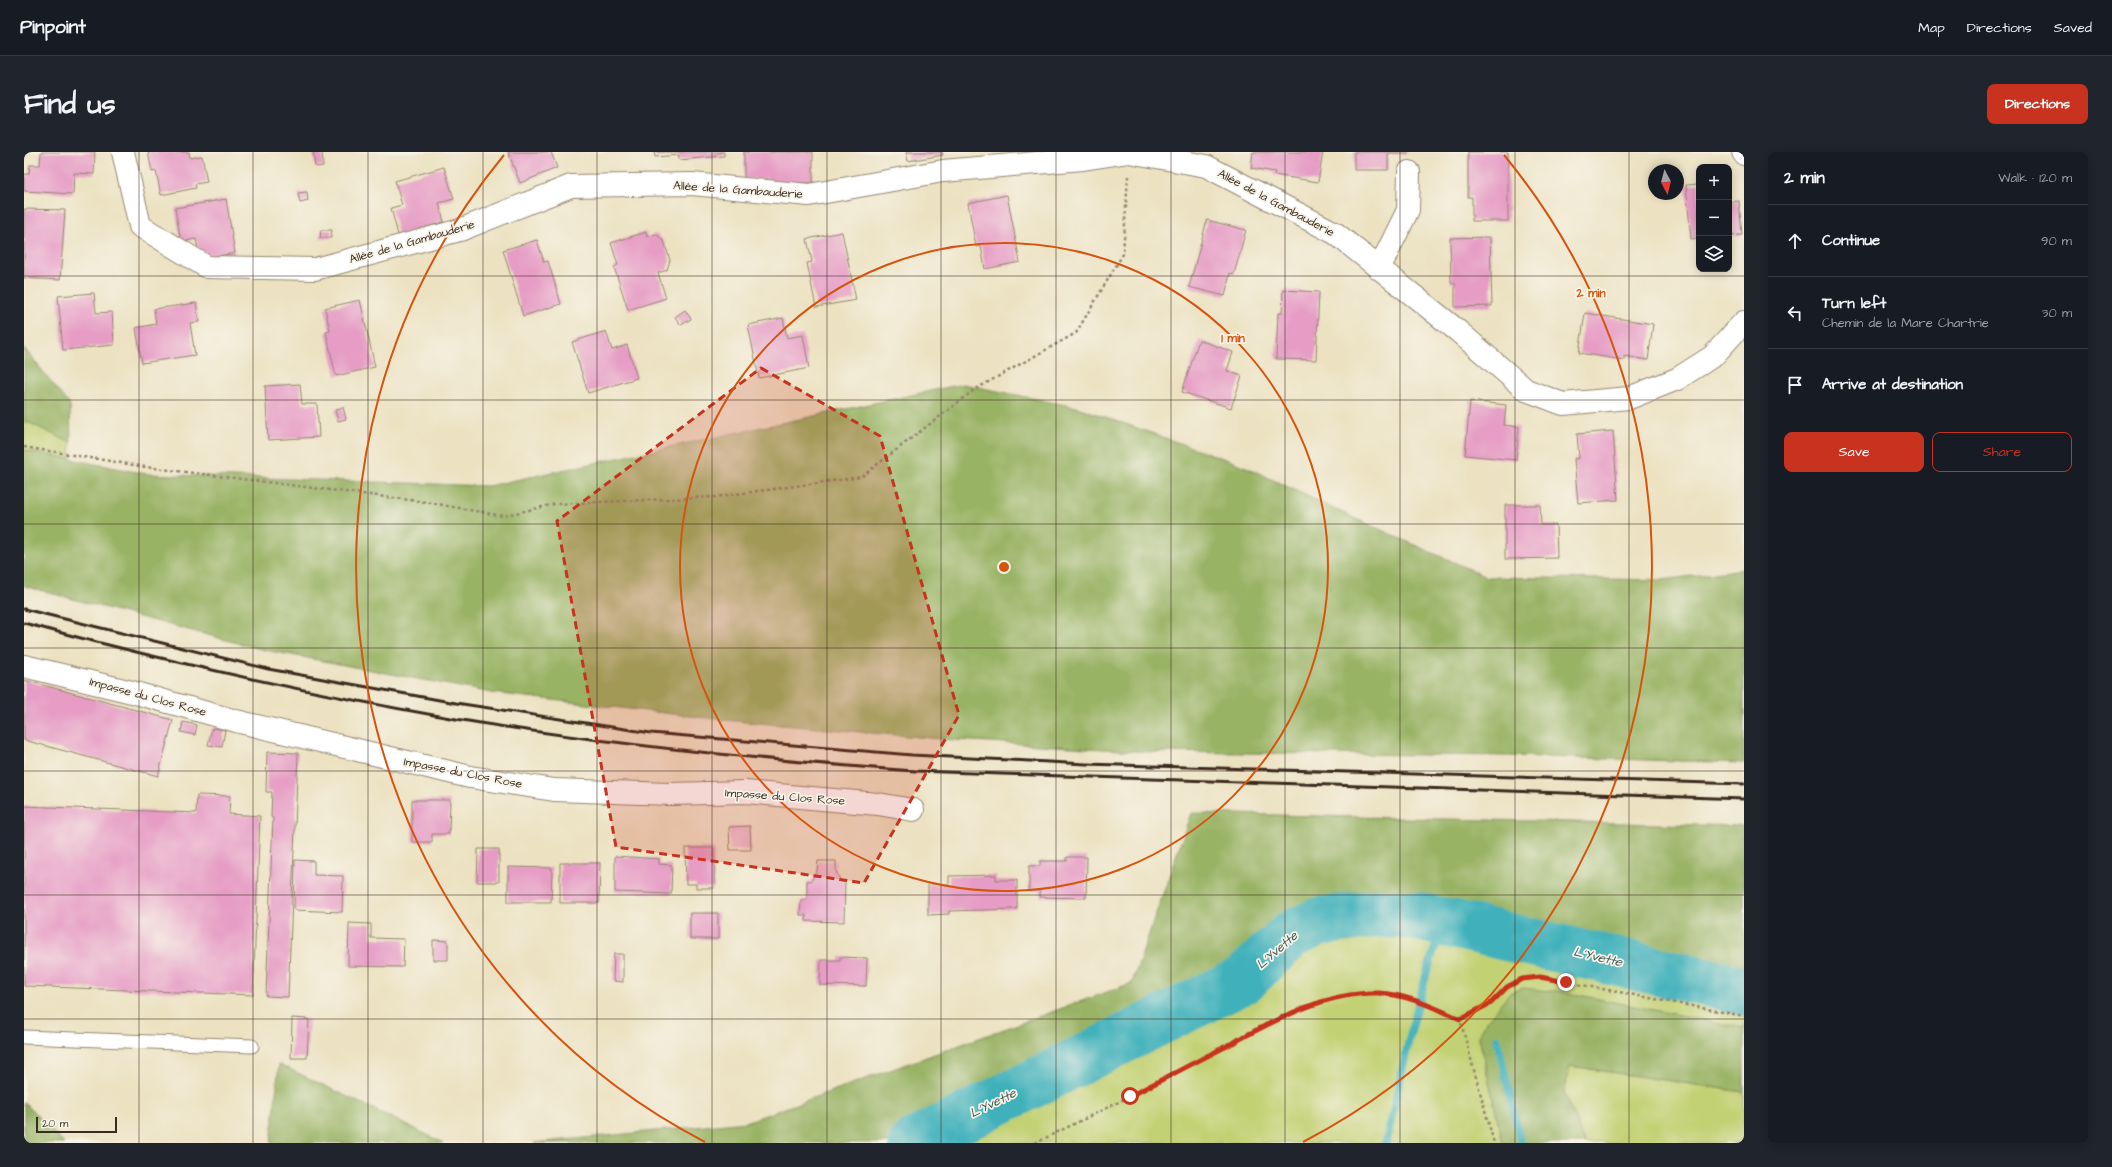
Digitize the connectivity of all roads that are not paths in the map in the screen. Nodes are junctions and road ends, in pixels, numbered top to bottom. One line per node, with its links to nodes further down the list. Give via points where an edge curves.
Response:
1 (123, 152): 2 (street, Allée de la Gambauderie, via 140,226 207,266 315,269 460,230 571,186 692,184 809,195 943,171 1083,159)
2 (1129, 152): 4 (street, Allée de la Gambauderie, via 1206,166 1335,233)
3 (1409, 172): 4 (street, via 1408,210)
4 (1379, 269): 5 (street, Allée de la Gambauderie, via 1458,331 1526,390 1563,404 1629,398 1677,379 1713,356)
5 (1744, 322)
6 (24, 666): 7 (street, Impasse du Clos Rose, via 236,721 470,777 554,790 671,794 745,792 878,804)
7 (913, 810)
8 (24, 1037): 9 (lane)
9 (252, 1046)

